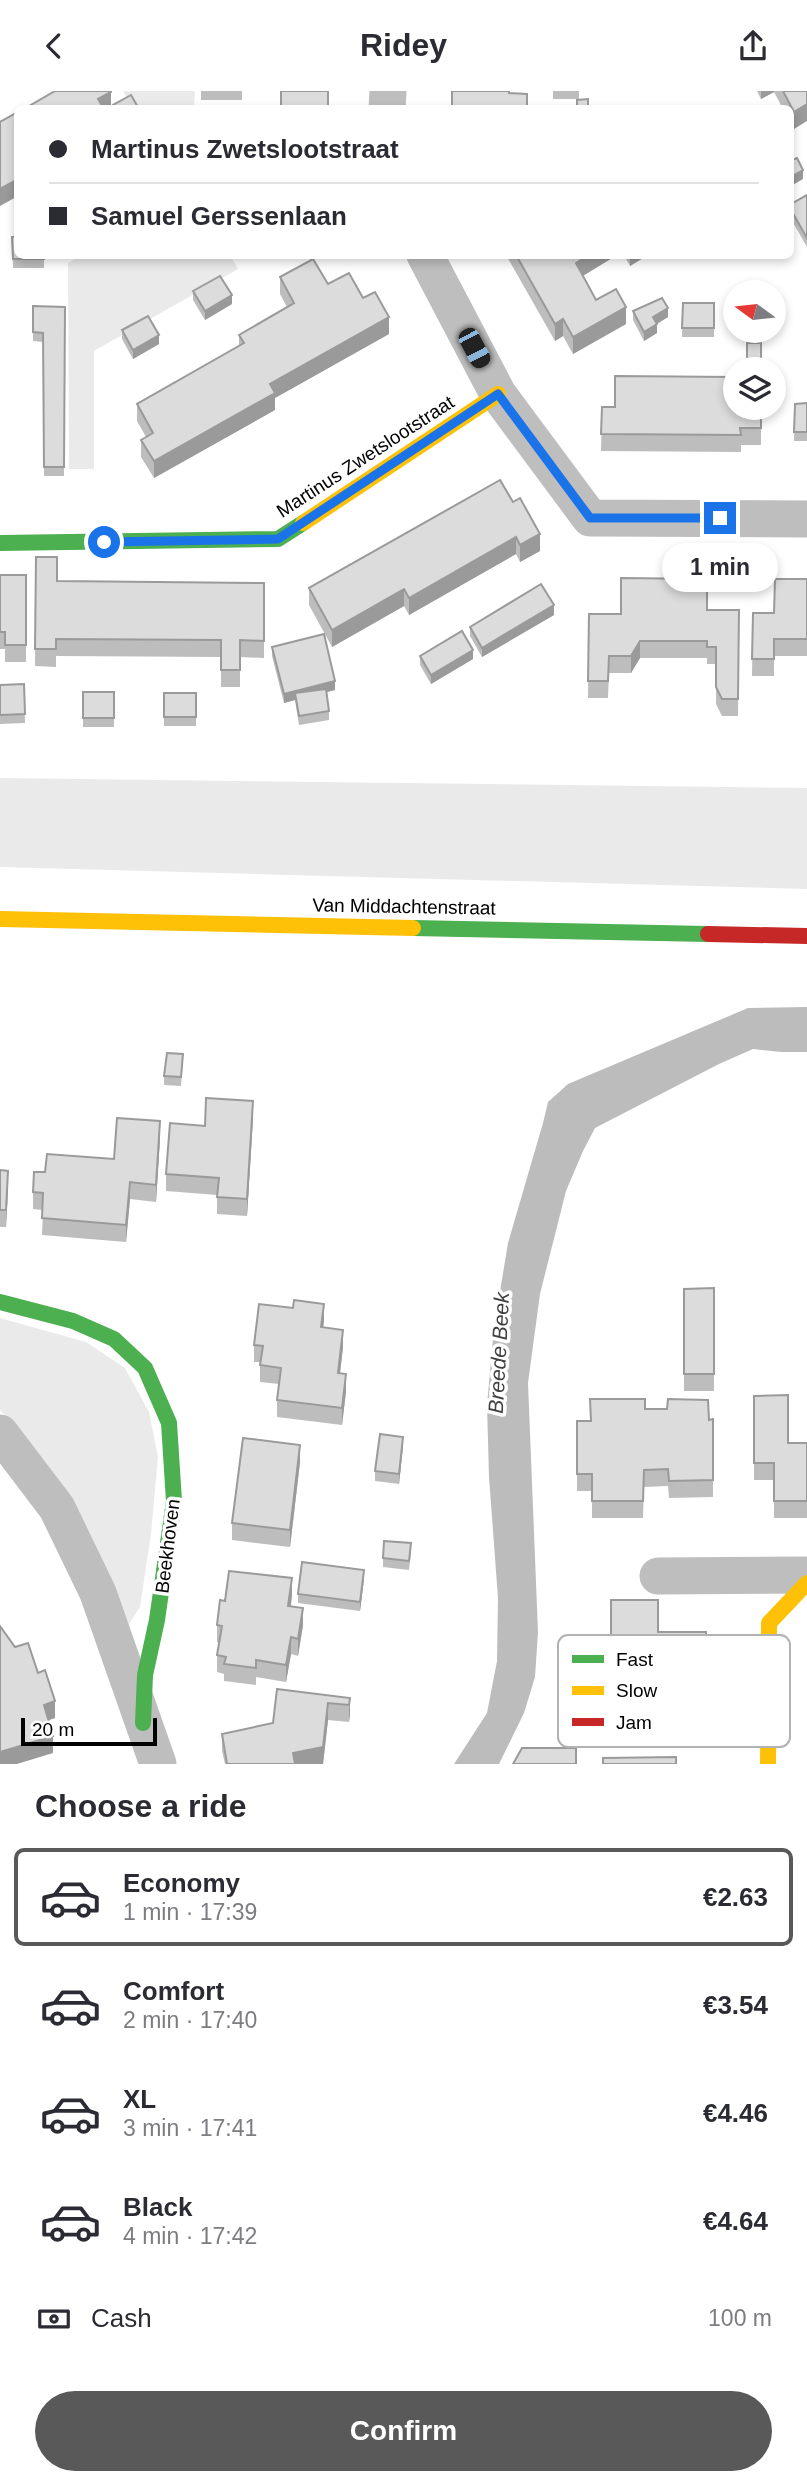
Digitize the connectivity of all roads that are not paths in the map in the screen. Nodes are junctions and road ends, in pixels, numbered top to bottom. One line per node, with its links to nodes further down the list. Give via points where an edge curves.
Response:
1 (427, 259): 2 (street)
2 (498, 394): 3 (street, via 590,518); 4 (street, Martinus Zwetslootstraat, via 278,539)
3 (807, 519)
4 (0, 543)
5 (0, 919): 6 (street, Van Middachtenstraat)
6 (807, 936)
7 (0, 1302): 13 (street, Beekhoven, via 74,1321 114,1339 145,1367 169,1423 174,1501 158,1620 145,1675)
8 (0, 1433): 13 (street, Beekhoven, via 57,1508 98,1593)
9 (807, 1575): 10 (street)
10 (659, 1576)
11 (807, 1583): 12 (street, via 769,1623)
12 (769, 1635)
13 (143, 1723): 14 (street, Beekhoven)
14 (158, 1764)

